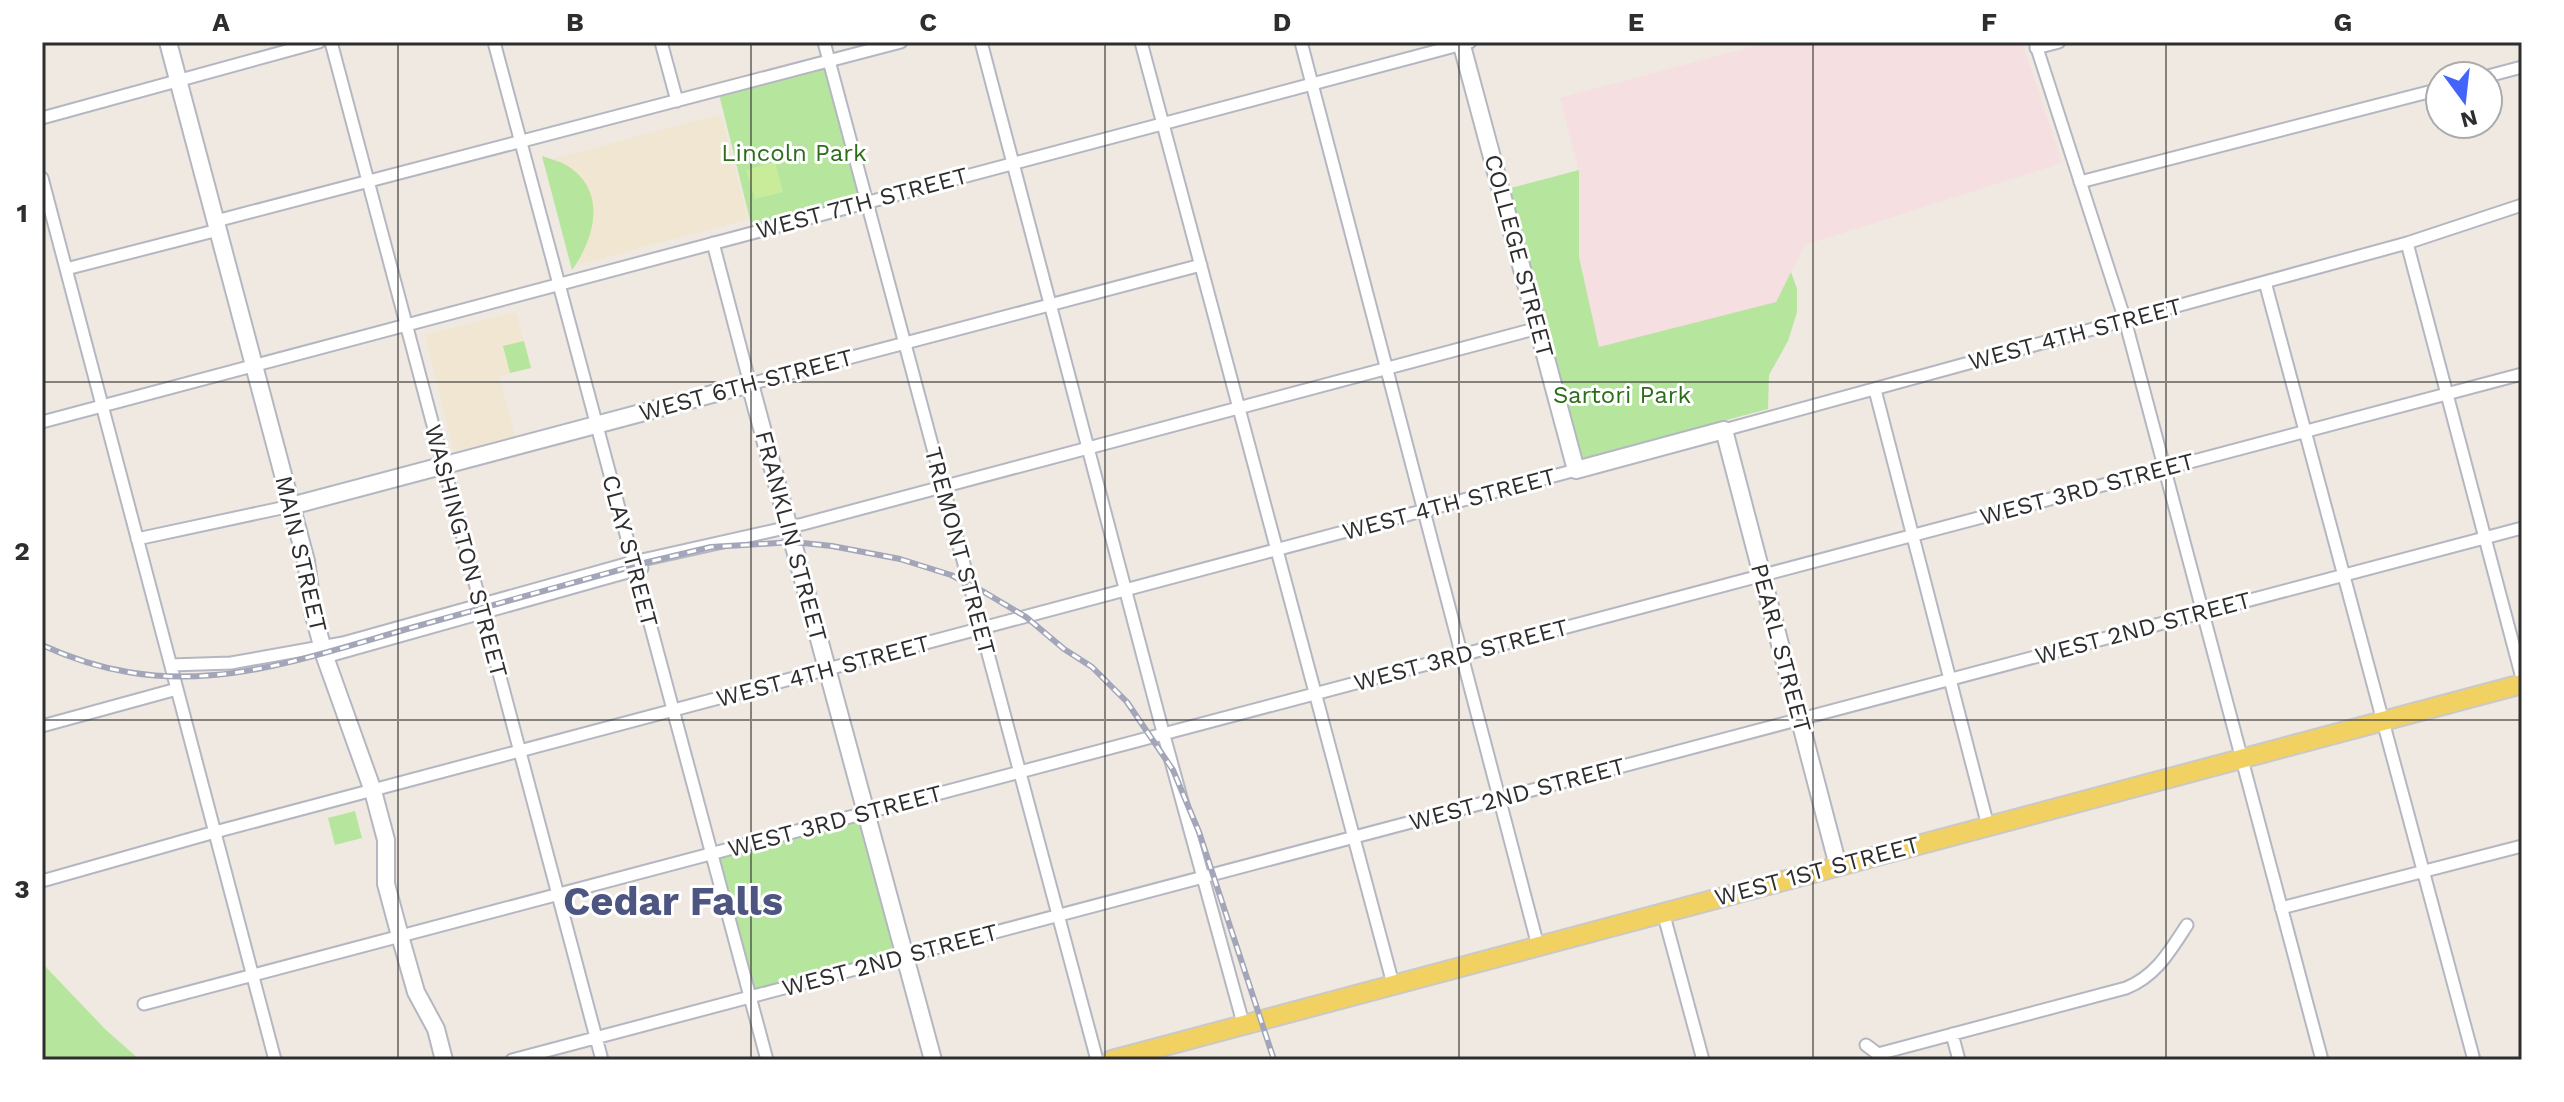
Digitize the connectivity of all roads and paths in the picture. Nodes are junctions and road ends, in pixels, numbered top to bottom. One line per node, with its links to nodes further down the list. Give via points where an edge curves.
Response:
1 (168, 42): 15 (street, MAIN STREET)
2 (319, 42): 15 (street)
3 (331, 42): 24 (street, WASHINGTON STREET)
4 (494, 42): 21 (street, CLAY STREET)
5 (661, 42): 18 (street)
6 (824, 42): 14 (street, TREMONT STREET)
7 (901, 42): 14 (street)
8 (981, 42): 22 (street)
9 (1141, 42): 20 (street)
10 (1301, 42): 16 (street)
11 (2059, 42): 13 (street)
12 (1465, 43): 16 (street, WEST 7TH STREET); 38 (street, COLLEGE STREET)
13 (2035, 45): 25 (street)
14 (829, 61): 18 (street); 26 (street, TREMONT STREET)
15 (178, 79): 19 (street); 28 (street, MAIN STREET)
16 (1312, 84): 20 (street, WEST 7TH STREET); 41 (street)
17 (2424, 93): 25 (street)
18 (677, 101): 21 (street)
19 (42, 118)
20 (1163, 123): 22 (street, WEST 7TH STREET); 31 (street)
21 (521, 141): 24 (street); 34 (street, CLAY STREET)
22 (1013, 163): 26 (street, WEST 7TH STREET); 35 (street)
23 (42, 178): 32 (street)
24 (368, 182): 28 (street); 37 (street, WASHINGTON STREET)
25 (2080, 182): 36 (street)
26 (866, 202): 29 (street, WEST 7TH STREET); 39 (street, TREMONT STREET)
27 (2522, 205): 30 (street, WEST 4TH STREET)
28 (217, 225): 32 (street); 40 (street, MAIN STREET)
29 (713, 243): 34 (street, WEST 7TH STREET); 43 (street, FRANKLIN STREET)
30 (2407, 243): 33 (street, WEST 4TH STREET); 45 (street)
31 (1201, 265): 35 (street, WEST 6TH STREET); 47 (street)
32 (66, 269): 46 (street)
33 (2265, 282): 36 (street, WEST 4TH STREET); 51 (street)
34 (559, 283): 37 (street, WEST 7TH STREET); 49 (street, CLAY STREET)
35 (1051, 305): 39 (street, WEST 6TH STREET); 52 (street)
36 (2125, 320): 44 (street, WEST 4TH STREET); 54 (street)
37 (406, 325): 40 (street, WEST 7TH STREET); 53 (street, WASHINGTON STREET)
38 (1538, 328): 41 (street); 55 (street, COLLEGE STREET)
39 (903, 344): 43 (street, WEST 6TH STREET); 56 (street, TREMONT STREET)
40 (254, 365): 46 (street, WEST 7TH STREET); 57 (street, MAIN STREET)
41 (1387, 369): 47 (street); 58 (street)
42 (2522, 374): 45 (street, WEST 3RD STREET)
43 (750, 384): 49 (street, WEST 6TH STREET); 59 (street, FRANKLIN STREET)
44 (1875, 390): 50 (street, WEST 4TH STREET); 61 (street)
45 (2448, 393): 51 (street, WEST 3RD STREET); 62 (street)
46 (102, 406): 48 (street, WEST 7TH STREET); 63 (street)
47 (1239, 407): 52 (street); 64 (street)
48 (42, 422)
49 (597, 425): 53 (street, WEST 6TH STREET); 65 (street, CLAY STREET)
50 (1724, 430): 55 (street, WEST 4TH STREET); 66 (street, PEARL STREET)
51 (2305, 431): 54 (street, WEST 3RD STREET); 67 (street)
52 (1088, 448): 56 (street); 68 (street)
53 (444, 466): 57 (street, WEST 6TH STREET); 69 (street, WASHINGTON STREET)
54 (2165, 468): 61 (street, WEST 3RD STREET); 70 (street)
55 (1576, 470): 58 (street, WEST 4TH STREET)
56 (943, 486): 59 (street); 71 (street, TREMONT STREET)
57 (291, 506): 63 (street); 72 (street, MAIN STREET)
58 (1424, 511): 64 (street, WEST 4TH STREET); 73 (street)
59 (789, 528): 65 (street); 75 (street, FRANKLIN STREET)
60 (2522, 528): 62 (street, WEST 2ND STREET)
61 (1912, 535): 66 (street, WEST 3RD STREET); 77 (street)
62 (2486, 537): 67 (street, WEST 2ND STREET); 76 (street)
63 (137, 539): 74 (street)
64 (1277, 550): 68 (street, WEST 4TH STREET); 80 (street)
65 (634, 566): 69 (street); 81 (street, CLAY STREET)
66 (1762, 575): 73 (street, WEST 3RD STREET); 82 (street, PEARL STREET)
67 (2344, 575): 70 (street, WEST 2ND STREET); 83 (street)
68 (1126, 590): 71 (street, WEST 4TH STREET); 85 (street)
69 (482, 608): 72 (street); 86 (street, WASHINGTON STREET)
70 (2204, 612): 77 (street, WEST 2ND STREET); 87 (street)
71 (981, 629): 75 (street, WEST 4TH STREET); 88 (street, TREMONT STREET)
72 (324, 652): 74 (street); 89 (street, MAIN STREET)
73 (1462, 654): 80 (street, WEST 3RD STREET); 90 (street)
74 (171, 665): 79 (street)
75 (828, 670): 81 (street, WEST 4TH STREET); 91 (street, FRANKLIN STREET)
76 (2522, 678)
77 (1950, 679): 82 (street, WEST 2ND STREET); 92 (street)
78 (2522, 684): 83 (main road, WEST 1ST STREET)
79 (177, 689): 84 (street); 93 (street)
80 (1316, 693): 85 (street, WEST 3RD STREET); 94 (street)
81 (673, 711): 86 (street, WEST 4TH STREET); 96 (street, CLAY STREET)
82 (1799, 719): 90 (street, WEST 2ND STREET); 97 (street, PEARL STREET)
83 (2383, 722): 87 (main road, WEST 1ST STREET); 98 (street)
84 (42, 726)
85 (1164, 734): 88 (street, WEST 3RD STREET); 99 (street)
86 (520, 752): 89 (street, WEST 4TH STREET); 101 (street, WASHINGTON STREET)
87 (2242, 760): 92 (main road, WEST 1ST STREET); 102 (street)
88 (1019, 772): 91 (street, WEST 3RD STREET); 104 (street, TREMONT STREET)
89 (373, 791): 93 (street, WEST 4TH STREET); 106 (street, MAIN STREET, via 386,840 386,884)
90 (1500, 798): 94 (street, WEST 2ND STREET); 107 (street)
91 (866, 813): 96 (street, WEST 3RD STREET); 108 (street, FRANKLIN STREET)
92 (1988, 826): 97 (main road, WEST 1ST STREET)
93 (215, 832): 100 (street, WEST 4TH STREET); 109 (street)
94 (1354, 837): 99 (street, WEST 2ND STREET); 110 (street)
95 (2522, 846): 98 (street)
96 (711, 853): 101 (street, WEST 3RD STREET); 111 (street, CLAY STREET)
97 (1838, 866): 103 (main road, WEST 1ST STREET)
98 (2423, 872): 102 (street); 128 (street)
99 (1202, 877): 104 (street, WEST 2ND STREET); 113 (street)
100 (42, 881)
101 (558, 894): 106 (street, WEST 3RD STREET); 115 (street, WASHINGTON STREET)
102 (2281, 908): 127 (street)
103 (1663, 912): 107 (main road, WEST 1ST STREET); 125 (street)
104 (1058, 916): 108 (street, WEST 2ND STREET); 123 (street, TREMONT STREET)
105 (2187, 925): 114 (street, via 2166,957 2138,983)
106 (400, 936): 109 (street, WEST 3RD STREET); 118 (street, MAIN STREET)
107 (1538, 946): 110 (main road, WEST 1ST STREET)
108 (905, 956): 111 (street, WEST 2ND STREET); 122 (street, FRANKLIN STREET)
109 (253, 975): 112 (street, WEST 3RD STREET); 117 (street)
110 (1393, 984): 113 (main road, WEST 1ST STREET)
111 (750, 997): 115 (street, WEST 2ND STREET); 121 (street, CLAY STREET)
112 (144, 1004)
113 (1243, 1023): 124 (main road, WEST 1ST STREET)
114 (1952, 1034): 116 (street, via 1878,1054); 126 (street)
115 (596, 1038): 119 (street, WEST 2ND STREET); 120 (street, WASHINGTON STREET)
116 (1866, 1045)
117 (275, 1060)
118 (444, 1060)
119 (512, 1060)
120 (602, 1060)
121 (767, 1060)
122 (933, 1060)
123 (1097, 1060)
124 (1112, 1060)
125 (1703, 1060)
126 (1959, 1060)
127 (2322, 1060)
128 (2474, 1060)

